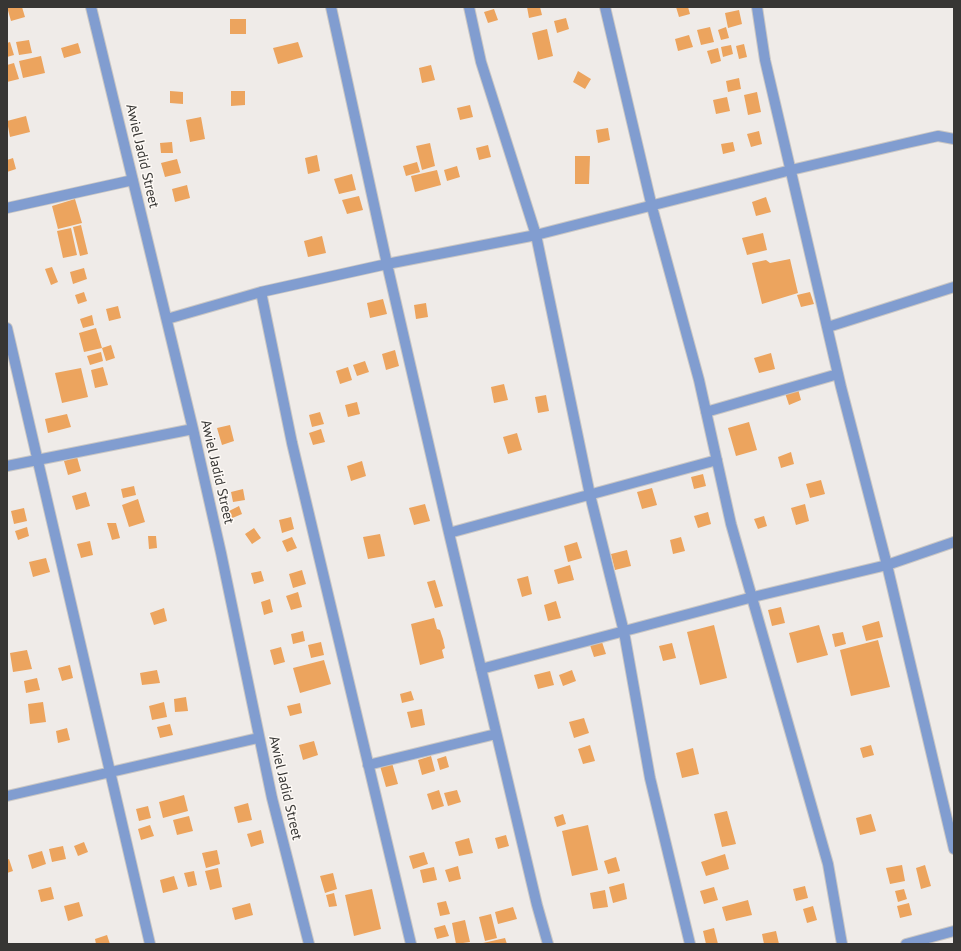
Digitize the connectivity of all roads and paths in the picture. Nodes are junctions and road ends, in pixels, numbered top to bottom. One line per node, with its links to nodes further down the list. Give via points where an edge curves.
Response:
1 (91, 7): 8 (street, Awiel Jadid Street)
2 (332, 7): 12 (street)
3 (469, 7): 11 (street, via 481,62)
4 (605, 7): 9 (street)
5 (757, 7): 7 (street, via 765,60)
6 (954, 139): 7 (street, via 938,136)
7 (791, 170): 9 (street); 16 (street)
8 (133, 180): 10 (street); 15 (street, Awiel Jadid Street)
9 (652, 207): 11 (street); 19 (street)
10 (7, 208)
11 (536, 236): 12 (street); 24 (street)
12 (387, 264): 14 (street); 25 (street)
13 (954, 287): 16 (street)
14 (261, 292): 15 (street); 33 (street, via 292,443)
15 (166, 319): 20 (street, Awiel Jadid Street)
16 (828, 327): 18 (street)
17 (7, 328): 21 (street)
18 (838, 374): 19 (street); 27 (street)
19 (706, 412): 22 (street)
20 (193, 429): 21 (street); 32 (street, Awiel Jadid Street)
21 (38, 460): 23 (street); 34 (street)
22 (717, 460): 24 (street); 28 (street, via 731,524)
23 (7, 466)
24 (590, 495): 25 (street); 29 (street)
25 (449, 533): 30 (street)
26 (954, 542): 27 (street)
27 (887, 565): 28 (street); 36 (street)
28 (753, 597): 29 (street); 43 (street, via 828,864)
29 (624, 632): 30 (street); 42 (street, via 650,778)
30 (481, 669): 31 (street)
31 (496, 734): 33 (street); 41 (street)
32 (258, 738): 34 (street); 39 (street, Awiel Jadid Street)
33 (368, 765): 40 (street)
34 (111, 772): 35 (street); 38 (street)
35 (7, 796)
36 (954, 849)
37 (954, 931): 44 (street)
38 (150, 944)
39 (309, 944)
40 (411, 944)
41 (548, 944)
42 (690, 944)
43 (842, 944)
44 (906, 944)

